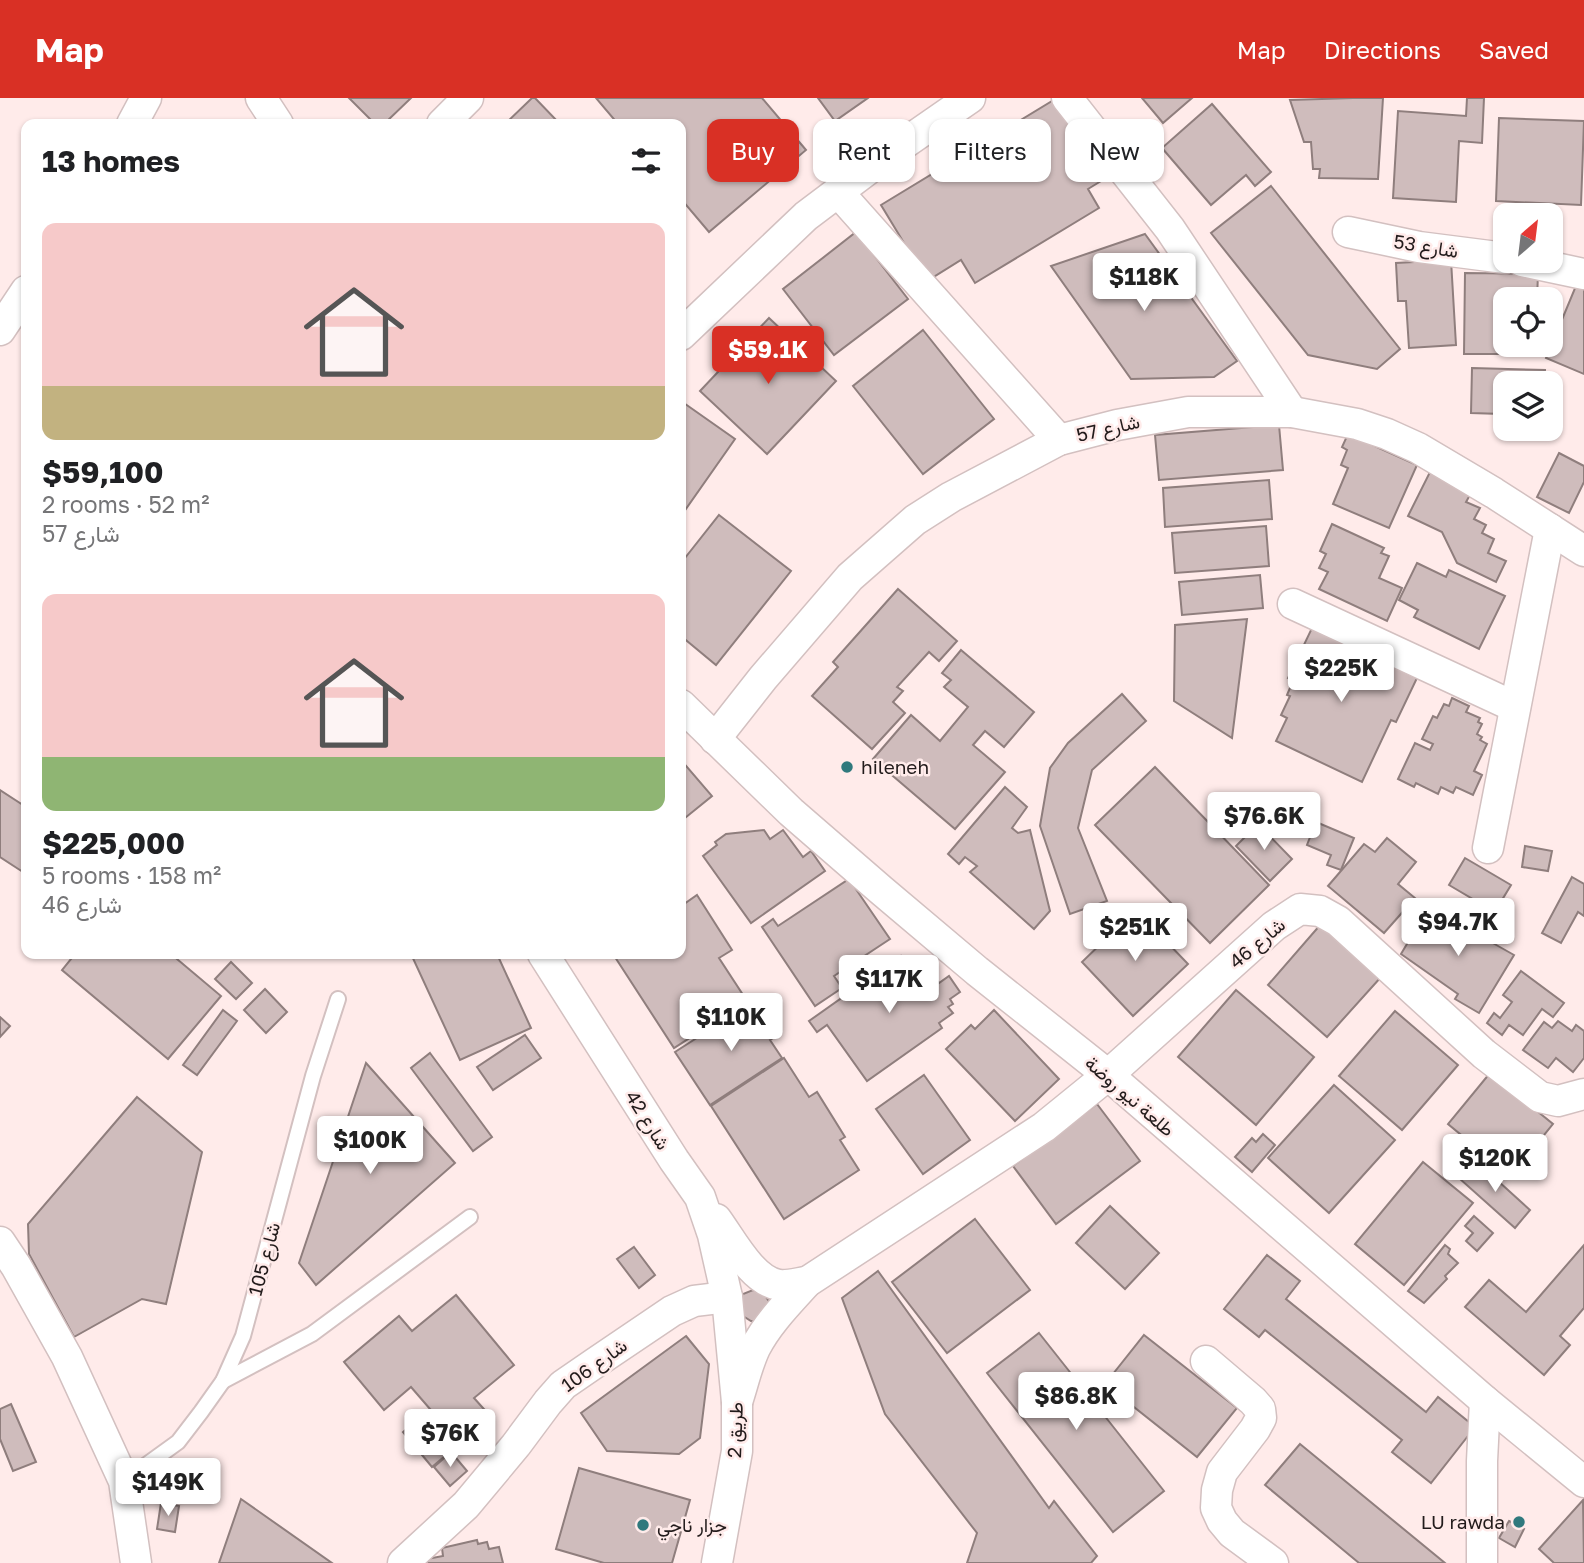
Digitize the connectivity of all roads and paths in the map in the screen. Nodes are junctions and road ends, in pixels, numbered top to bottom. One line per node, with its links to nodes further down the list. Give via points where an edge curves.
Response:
1 (261, 98): 5 (street)
2 (468, 98): 6 (street)
3 (970, 98): 7 (street)
4 (1067, 98): 15 (street, via 1170,229)
5 (275, 119)
6 (447, 119)
7 (838, 192): 14 (street, via 806,216); 16 (street)
8 (1348, 232): 9 (street, شارع 53)
9 (1493, 256)
10 (1563, 270): 11 (street)
11 (1584, 274)
12 (21, 298): 13 (street)
13 (0, 330)
14 (686, 330)
15 (1292, 412): 16 (street, شارع 57, via 1188,412); 17 (street, شارع 57, via 1387,433)
16 (1059, 440): 22 (street, شارع 57, via 951,497 879,551 816,615)
17 (1550, 529): 18 (street, شارع 57); 20 (street)
18 (1584, 551)
19 (1293, 604): 20 (street)
20 (1515, 707): 23 (street)
21 (686, 710): 22 (street, طلعة نيو روضة)
22 (715, 739): 26 (street, طلعة نيو روضة, via 860,873)
23 (1488, 848)
24 (546, 959): 28 (street, شارع 42)
25 (338, 999): 34 (lane, شارع 105, via 243,1336)
26 (1108, 1075): 27 (street, شارع 46, via 1274,926 1300,909 1320,911 1338,921 1484,1054 1540,1097 1558,1101); 31 (street, via 1044,1127); 35 (street, طلعة نيو روضة)
27 (1584, 1094)
28 (700, 1197): 31 (street, via 758,1275 781,1286); 32 (street, شارع 42)
29 (470, 1217): 34 (lane, via 312,1334)
30 (0, 1241): 37 (street, via 67,1357)
31 (807, 1282): 36 (street, via 762,1335)
32 (727, 1297): 36 (street, طريق 2); 40 (street, شارع 106, via 694,1301 672,1311 563,1385 466,1505)
33 (1206, 1361): 42 (street, via 1254,1401 1261,1418 1222,1472 1216,1508 1232,1533)
34 (223, 1381): 37 (lane, شارع 105, via 178,1442)
35 (1485, 1401): 38 (street, طلعة نيو روضة); 43 (street)
36 (737, 1402): 41 (street, طريق 2, via 737,1451)
37 (124, 1481): 39 (street)
38 (1584, 1482)
39 (136, 1563)
40 (402, 1563)
41 (717, 1563)
42 (1273, 1563)
43 (1482, 1563)

